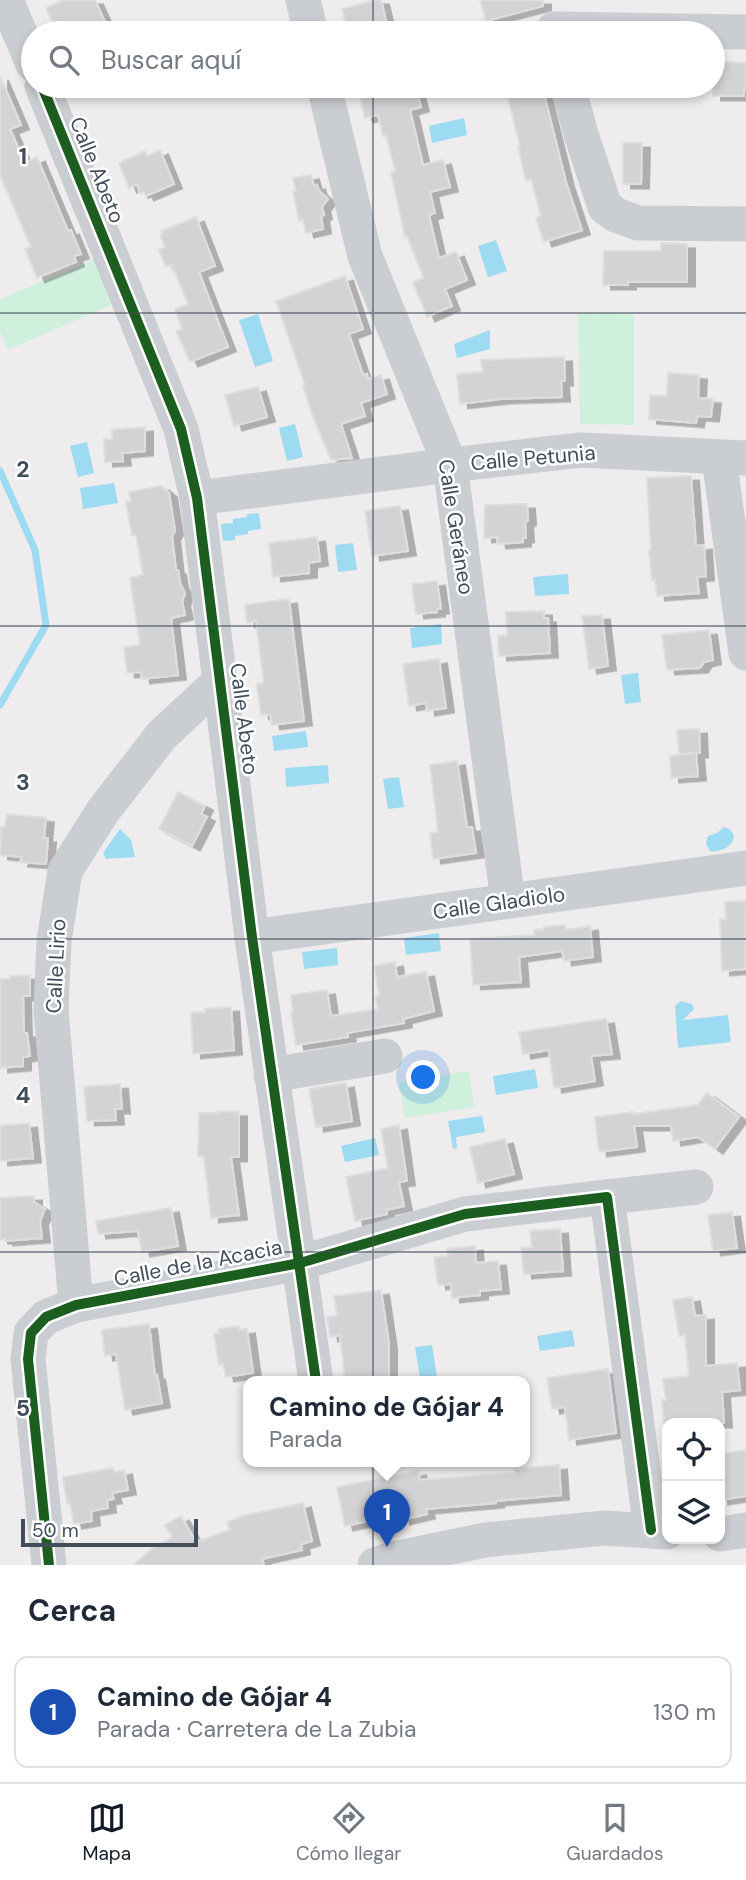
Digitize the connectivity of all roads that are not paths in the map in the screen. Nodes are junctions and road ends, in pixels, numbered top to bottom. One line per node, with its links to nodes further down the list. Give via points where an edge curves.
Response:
1 (5, 0): 6 (street)
2 (303, 0): 3 (street)
3 (308, 21)
4 (725, 31): 5 (street)
5 (746, 32)
6 (21, 37)
7 (47, 98): 13 (street, Calle Abeto, via 181,429)
8 (327, 98): 12 (street, Calle Geráneo, via 365,256)
9 (571, 98): 10 (street, via 605,207 616,215 638,223)
10 (746, 224)
11 (732, 458): 12 (street, Calle Petunia, via 581,450); 14 (street)
12 (450, 465): 13 (street, Calle Petunia); 17 (street, Calle Geráneo)
13 (197, 498): 15 (street, Calle Abeto)
14 (746, 653)
15 (219, 682): 18 (street, Calle Abeto); 24 (street, Calle Lirio, via 162,735 103,811 65,871 54,940 51,1010)
16 (746, 868): 17 (street, Calle Gladiolo)
17 (508, 901): 18 (street, Calle Gladiolo)
18 (252, 937): 20 (street, Calle Abeto)
19 (385, 1056): 20 (street)
20 (271, 1075): 23 (street, Calle Abeto)
21 (696, 1186): 22 (street, Calle de la Acacia)
22 (607, 1197): 23 (street, Calle de la Acacia, via 465,1213); 27 (street)
23 (300, 1263): 24 (street, Calle de la Acacia); 25 (street, Calle Abeto)
24 (76, 1305): 30 (street, Calle de la Acacia, via 38,1325 31,1333 28,1359)
25 (315, 1376)
26 (746, 1530): 28 (street)
27 (659, 1531): 29 (street, via 605,1528 485,1540)
28 (725, 1533)
29 (406, 1560): 31 (street)
30 (49, 1565)
31 (375, 1565)

